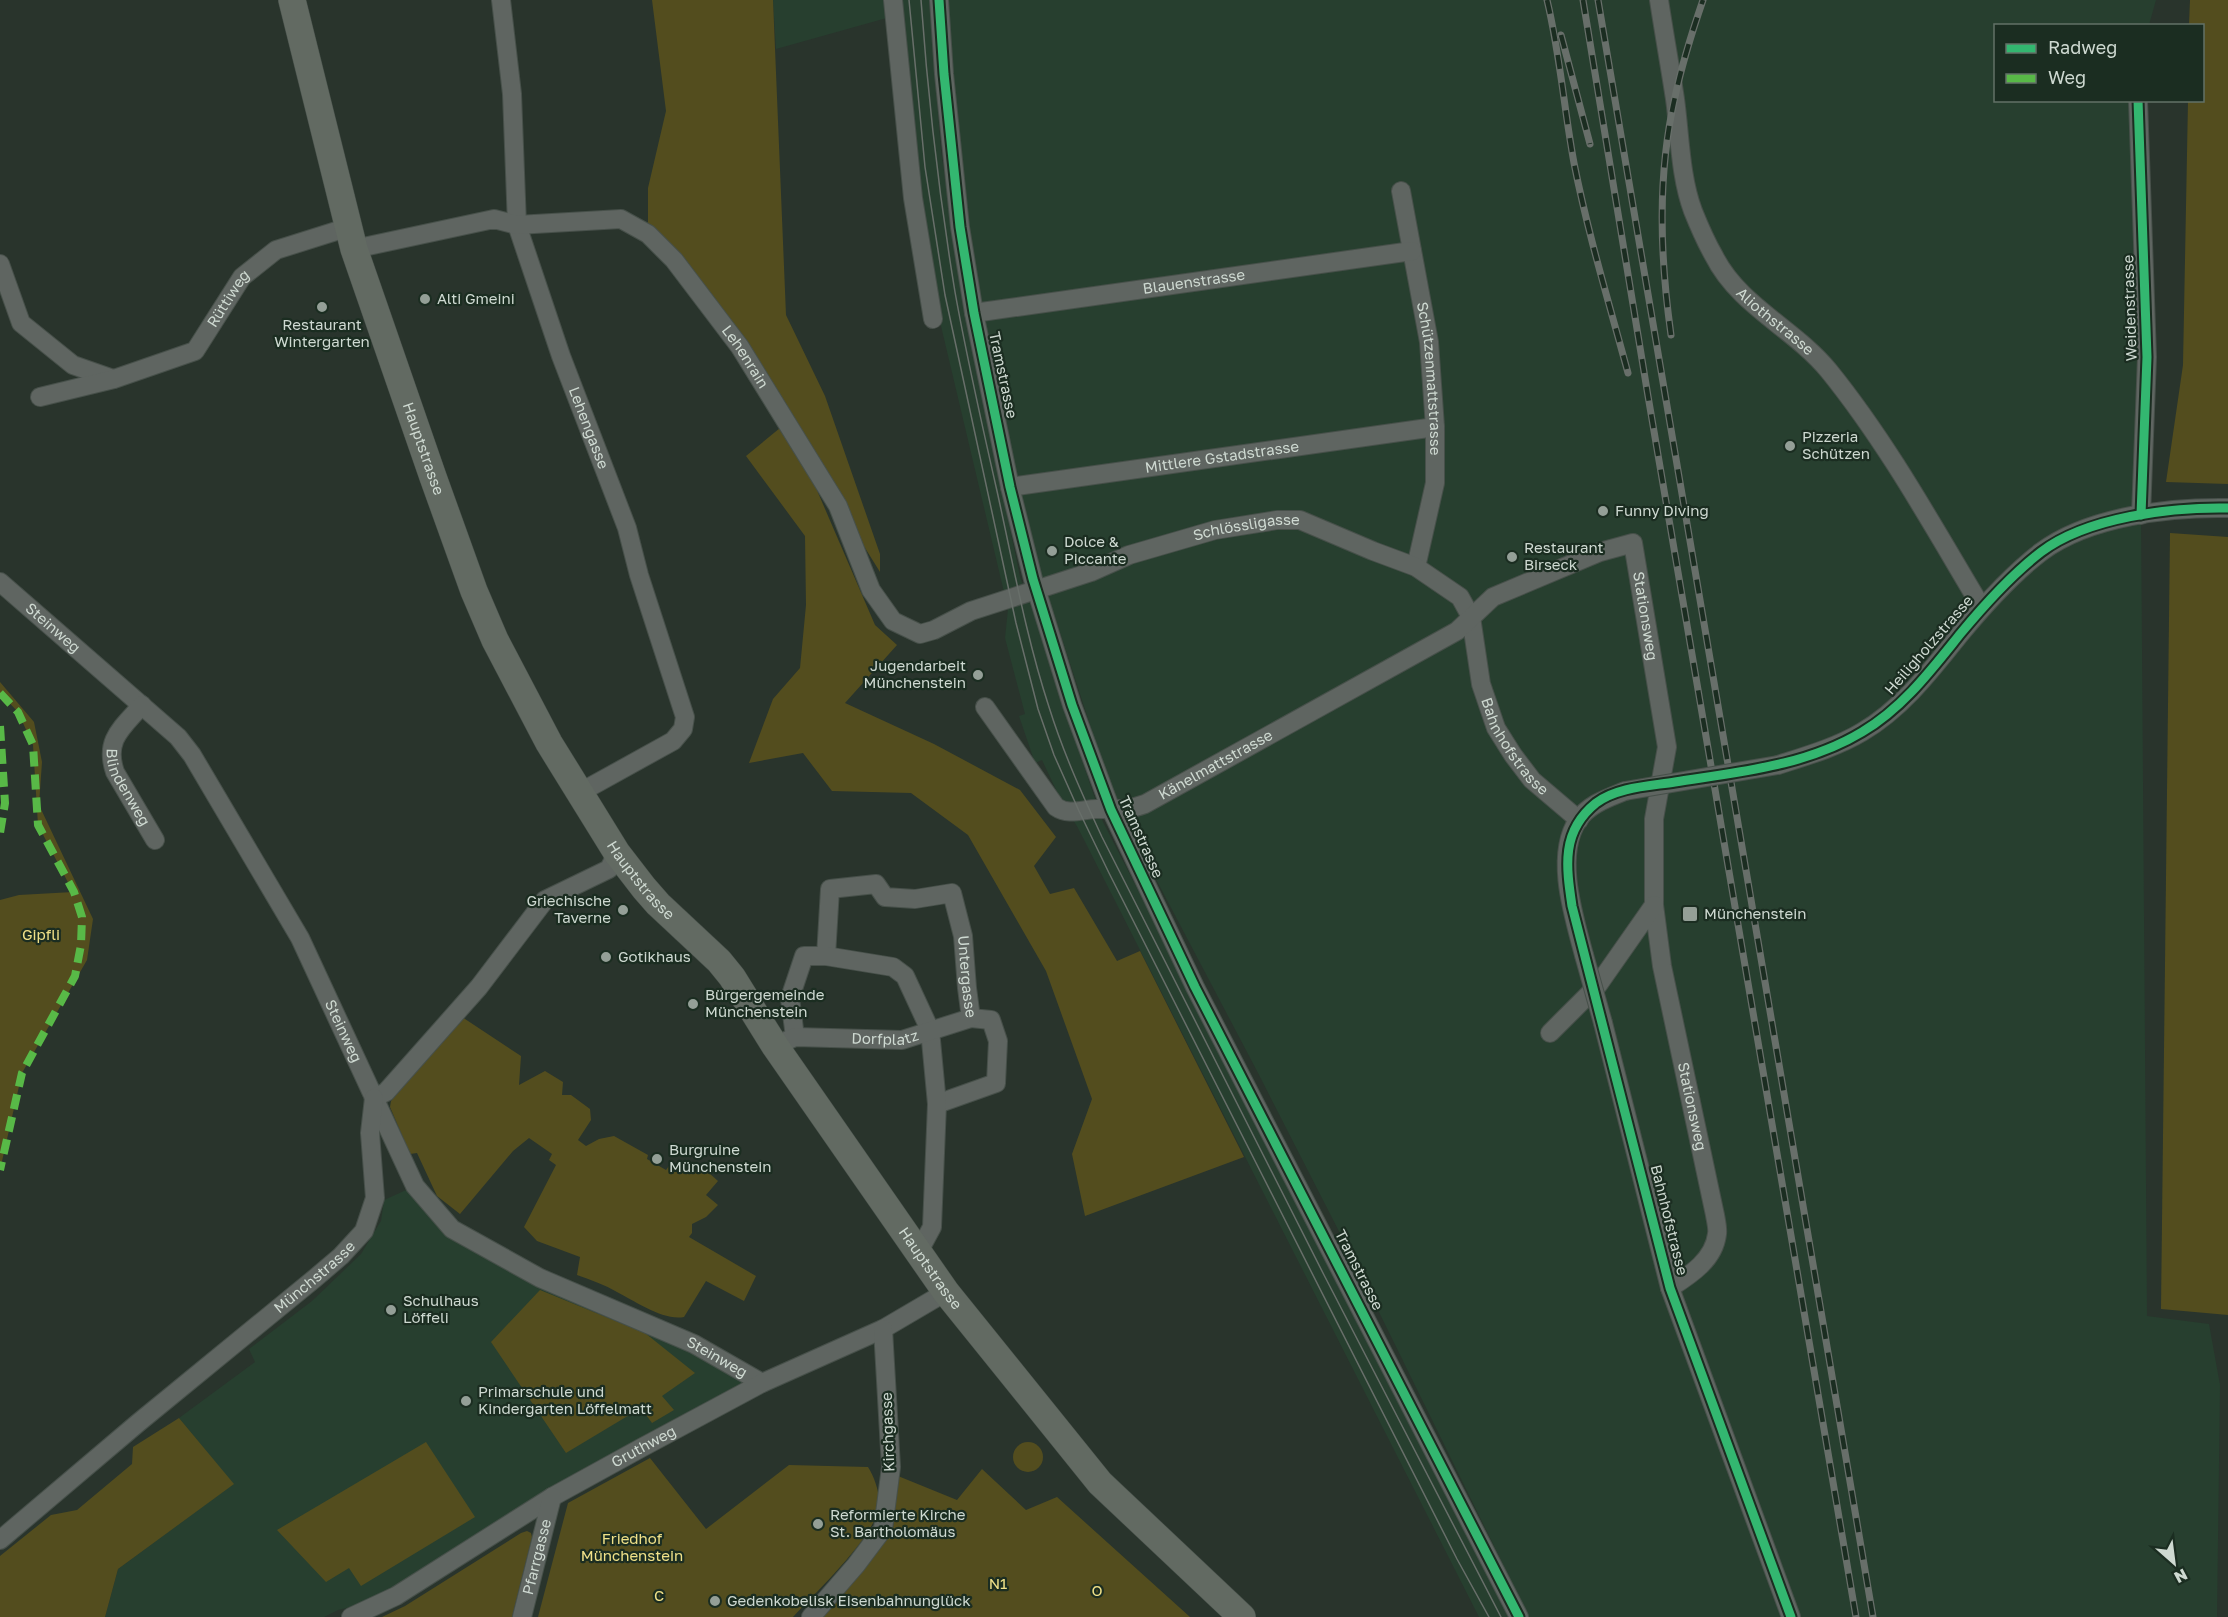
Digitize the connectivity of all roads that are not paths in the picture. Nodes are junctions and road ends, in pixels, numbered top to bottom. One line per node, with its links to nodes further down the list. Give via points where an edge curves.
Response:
1 (292, 0): 9 (main road, Hauptstrasse)
2 (501, 0): 8 (street, Lehengasse, via 512,94)
3 (893, 0): 13 (street, via 913,198)
4 (939, 0): 12 (street, Tramstrasse, via 960,227)
5 (1659, 0): 23 (street, Aliothstrasse, via 1685,177 1693,209 1715,258 1729,280 1754,305 1828,370 1890,455)
6 (2138, 102): 19 (street, Weidenstrasse, via 2147,357)
7 (1401, 190): 10 (street, Schützenmattstrasse)
8 (517, 225): 9 (street, Lehenrain, via 494,219); 22 (street, Lehenrain, via 621,219 648,234 674,260 740,347 838,506 871,590 893,621 920,634 971,611); 27 (street, Lehengasse, via 561,356 627,528 685,717 683,729 674,741)
9 (352, 238): 14 (street, Rüttiweg, via 276,250 242,277 195,351); 27 (main road, Hauptstrasse, via 474,591 527,703)
10 (1412, 251): 12 (street, Blauenstrasse); 16 (street, Schützenmattstrasse, via 1429,342)
11 (0, 264): 14 (street, via 21,323 73,365)
12 (974, 313): 17 (street, Tramstrasse)
13 (933, 319)
14 (114, 379): 15 (street, Rüttiweg)
15 (40, 396)
16 (1435, 427): 17 (street, Mittlere Gstadstrasse); 20 (street, Schützenmattstrasse, via 1435,483)
17 (1010, 487): 22 (street, Tramstrasse)
18 (2227, 508): 19 (street, Heiligholzstrasse, via 2186,508)
19 (2141, 515): 23 (street, Heiligholzstrasse, via 2094,526 2042,551)
20 (1416, 567): 22 (street, Schlössligasse, via 1300,520 1277,520 1215,530 1129,555); 24 (street, Schlössligasse, via 1460,597)
21 (0, 582): 25 (street, Steinweg)
22 (1036, 591): 28 (street, Tramstrasse)
23 (1982, 608): 29 (street, Heiligholzstrasse, bridge, via 1898,705 1862,732 1778,765 1625,791 1598,802)
24 (1472, 617): 28 (street, Känelmattstrasse, via 1457,631 1144,804 1128,810); 29 (street, Bahnhofstrasse, via 1481,684 1496,728 1532,780); 32 (street, Stationsweg, via 1493,597 1513,587 1633,543 1667,747 1654,819)
25 (142, 705): 30 (street, Blindenweg, via 117,734 111,761); 38 (street, Steinweg, via 192,755 275,895 300,938)
26 (985, 707): 28 (street, Känelmattstrasse, via 1056,807 1071,812)
27 (579, 793): 31 (main road, Hauptstrasse)
28 (1111, 810): 51 (street, Tramstrasse, via 1195,987)
29 (1579, 820): 41 (street, Bahnhofstrasse, bridge, via 1567,847 1572,906)
30 (155, 840)
31 (617, 853): 37 (main road, Hauptstrasse, via 658,904 719,961); 38 (street, via 609,869 545,900 479,987 386,1092)
32 (1654, 905): 36 (street, via 1599,985); 41 (street, Stationsweg, via 1662,966 1718,1234 1711,1255)
33 (826, 956): 34 (street, Untergasse, via 830,889 876,884 885,897 915,899 952,893 963,936); 35 (street, via 893,967 905,976); 37 (street, via 804,956 790,998)
34 (971, 1018): 35 (street, Dorfplatz); 39 (street, Untergasse, via 991,1020 998,1041 996,1083)
35 (930, 1030): 37 (street, Dorfplatz, via 902,1040); 39 (street)
36 (1550, 1033)
37 (785, 1042): 40 (main road, Hauptstrasse, via 864,1175)
38 (374, 1098): 44 (street, Steinweg, via 415,1185 452,1229 540,1278 694,1344); 46 (street, Münchstrasse, via 370,1133 375,1198 364,1231 314,1279)
39 (937, 1104): 40 (street, via 932,1227)
40 (919, 1251): 42 (main road, Hauptstrasse)
41 (1670, 1288): 52 (street, Bahnhofstrasse)
42 (946, 1292): 43 (street, Gruthweg); 50 (main road, Hauptstrasse, via 1100,1483)
43 (883, 1329): 44 (street, Gruthweg); 49 (street, Kirchgasse, via 891,1467 883,1529)
44 (762, 1383): 45 (street, Gruthweg)
45 (552, 1497): 47 (street, Gruthweg, via 396,1596); 48 (street, Pfarrgasse)
46 (0, 1540)
47 (351, 1617)
48 (522, 1617)
49 (811, 1617)
50 (1242, 1617)
51 (1520, 1617)
52 (1791, 1617)

